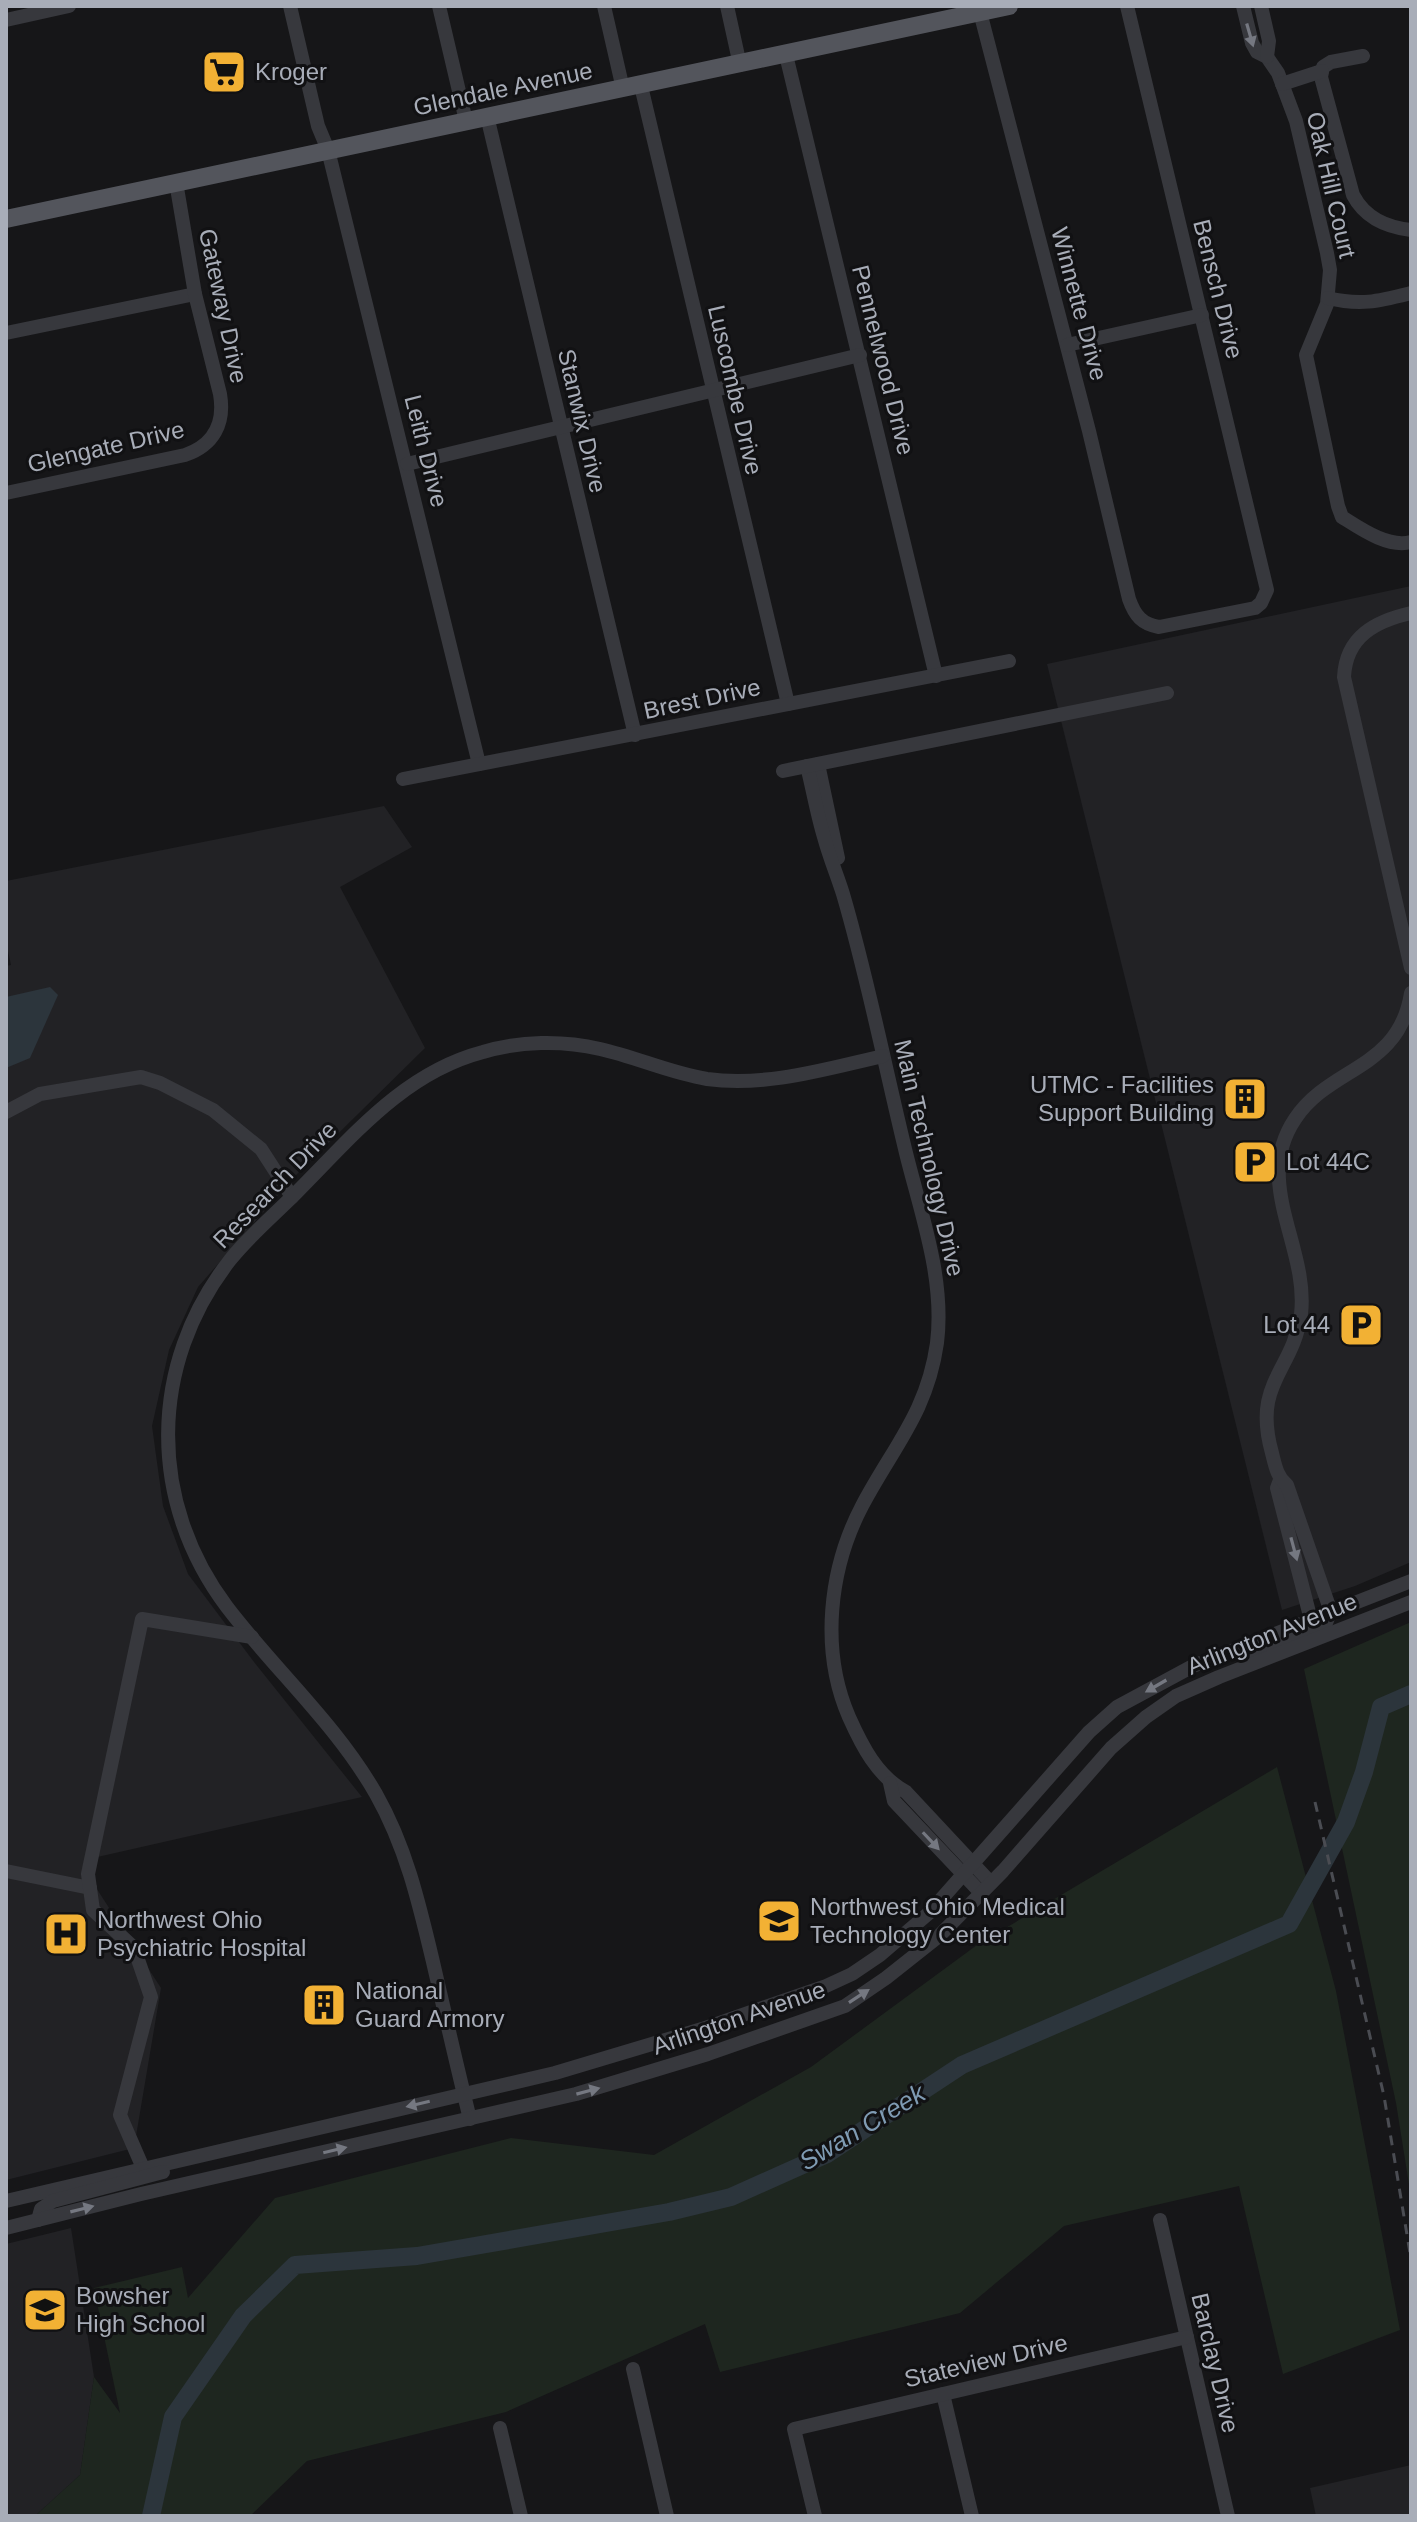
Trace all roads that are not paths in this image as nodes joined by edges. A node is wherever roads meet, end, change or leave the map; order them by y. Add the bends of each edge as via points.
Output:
1 (69, 6) edge
2 (290, 6) edge
3 (439, 6) edge
4 (604, 6) edge
5 (727, 6) edge
6 (1009, 6) edge
7 (1127, 6) edge
8 (1243, 6) edge
9 (1261, 6) edge
10 (980, 12) junction
11 (6, 20) edge
12 (786, 55) junction
13 (1363, 56) dead end
14 (1267, 57) junction
15 (740, 65) junction
16 (1322, 71) junction
17 (1282, 84) junction
18 (632, 88) junction
19 (487, 116) junction
20 (466, 121) junction
21 (328, 150) junction
22 (176, 182) junction
23 (6, 219) edge
24 (1411, 230) edge
25 (1411, 293) edge
26 (195, 294) junction
27 (1328, 298) junction
28 (1202, 315) junction
29 (6, 333) edge
30 (1067, 345) junction
31 (860, 355) junction
32 (713, 392) junction
33 (562, 427) junction
34 (213, 437) joint
35 (407, 464) junction
36 (6, 493) edge
37 (1411, 542) edge
38 (1132, 609) joint
39 (1411, 613) edge
40 (1009, 661) dead end
41 (936, 676) junction
42 (1167, 693) dead end
43 (788, 704) junction
44 (635, 735) junction
45 (479, 764) junction
46 (812, 765) junction
47 (783, 771) dead end
48 (403, 779) dead end
49 (1407, 931) edge
50 (1411, 968) edge
51 (1411, 993) edge
52 (883, 1056) junction
53 (6, 1112) edge
54 (292, 1197) junction
55 (1280, 1480) junction
56 (1411, 1581) edge
57 (1411, 1602) edge
58 (1331, 1612) junction
59 (1311, 1620) junction
60 (252, 1637) junction
61 (1176, 1696) junction
62 (968, 1870) junction
63 (6, 1871) edge
64 (90, 1888) junction
65 (986, 1888) junction
66 (464, 2094) junction
67 (470, 2119) junction
68 (321, 2127) junction
69 (143, 2168) junction
70 (6, 2201) edge
71 (38, 2220) junction
72 (1160, 2220) dead end
73 (6, 2228) edge
74 (1187, 2337) junction
75 (633, 2369) dead end
76 (943, 2394) junction
77 (500, 2428) dead end
78 (521, 2516) edge
79 (667, 2516) edge
80 (815, 2516) edge
81 (972, 2516) edge
82 (1228, 2516) edge

1 - 11 street
2 - 21 street, Leith Drive
3 - 20 street
4 - 18 street, Luscombe Drive
5 - 15 street
6 - 10 main road, Glendale Avenue
7 - 28 street, Bensch Drive
8 -> 14 street, Oak Hill Court via 1254,48
9 - 14 street, Oak Hill Court
10 - 12 main road, Glendale Avenue
10 - 30 street, Winnette Drive
12 - 15 main road, Glendale Avenue
12 - 31 street, Pennelwood Drive
13 - 16 street, Oak Hill Court via 1331,62
14 - 17 street, Oak Hill Court
15 - 18 main road, Glendale Avenue
16 - 17 street, Oak Hill Court
16 - 24 street, Oak Hill Court via 1358,204 1375,220
17 - 27 street, Oak Hill Court via 1296,121 1327,253
18 - 19 main road, Glendale Avenue
18 - 32 street, Luscombe Drive
19 - 20 main road, Glendale Avenue
19 - 33 street, Stanwix Drive
20 - 21 main road, Glendale Avenue
21 - 22 main road, Glendale Avenue
21 - 35 street, Leith Drive
22 - 23 main road, Glendale Avenue
22 - 26 street, Gateway Drive
25 - 27 street via 1370,304
26 - 29 street
26 - 34 street, Gateway Drive via 222,406
27 - 37 street, Oak Hill Court via 1306,355 1342,517 1389,542
28 - 30 street
28 - 38 street, Bensch Drive via 1266,595 1255,608 1169,626 1149,625
30 - 38 street, Winnette Drive
31 - 32 street
31 - 41 street, Pennelwood Drive
32 - 33 street
32 - 43 street, Luscombe Drive
33 - 35 street
33 - 44 street, Stanwix Drive
34 - 36 street, Glengate Drive via 185,455
35 - 45 street, Leith Drive
39 - 49 street via 1380,621 1364,632 1351,649 1344,677
40 - 41 street, Brest Drive
41 - 43 street, Brest Drive
42 - 46 street
43 - 44 street, Brest Drive
44 - 45 street, Brest Drive
45 - 48 street, Brest Drive
46 - 47 street
46 - 52 street, Main Technology Drive via 834,835
49 - 50 street
51 - 55 street via 1404,1019 1388,1044 1304,1107 1281,1147 1279,1192 1302,1306 1266,1409
52 - 54 street, Research Drive via 799,1076 744,1081 684,1074 578,1045 499,1048 446,1064 395,1095
52 - 62 street, Main Technology Drive via 934,1269 937,1340 916,1417 848,1538 835,1585 836,1673 864,1748
53 - 54 street via 40,1094 141,1077 213,1110 261,1149
54 - 60 street, Research Drive via 230,1260 199,1310 180,1357 169,1406 169,1459 179,1515 206,1577
55 - 58 street via 1287,1485
55 -> 59 street via 1277,1488
56 - 58 street, Arlington Avenue
57 - 61 street, Arlington Avenue
58 - 59 street, Arlington Avenue
58 - 61 street via 1317,1629 1206,1670
59 -> 62 street, Arlington Avenue via 1193,1666 1117,1707
60 - 64 street via 142,1619 88,1874
60 - 66 street, Research Drive via 353,1759 390,1822 413,1880
61 - 65 street, Arlington Avenue via 1111,1748
62 - 65 street, Main Technology Drive
62 - 66 street, Arlington Avenue via 905,1936 826,1986 623,2054
63 - 64 street
64 - 69 street via 93,1910 134,1948 151,1997 120,2115
67 -> 65 street, Arlington Avenue via 614,2084 845,2006 928,1945
66 - 67 street, Research Drive
66 -> 68 street, Arlington Avenue
71 -> 67 street, Arlington Avenue
68 - 69 street, Arlington Avenue
68 - 71 street via 248,2153 53,2201 41,2209
69 - 70 street, Arlington Avenue
71 - 73 street, Arlington Avenue
72 - 74 street, Barclay Drive
74 - 76 street, Stateview Drive
74 - 82 street, Barclay Drive
75 - 79 street
76 - 80 street, Stateview Drive via 794,2429
76 - 81 street
77 - 78 street

